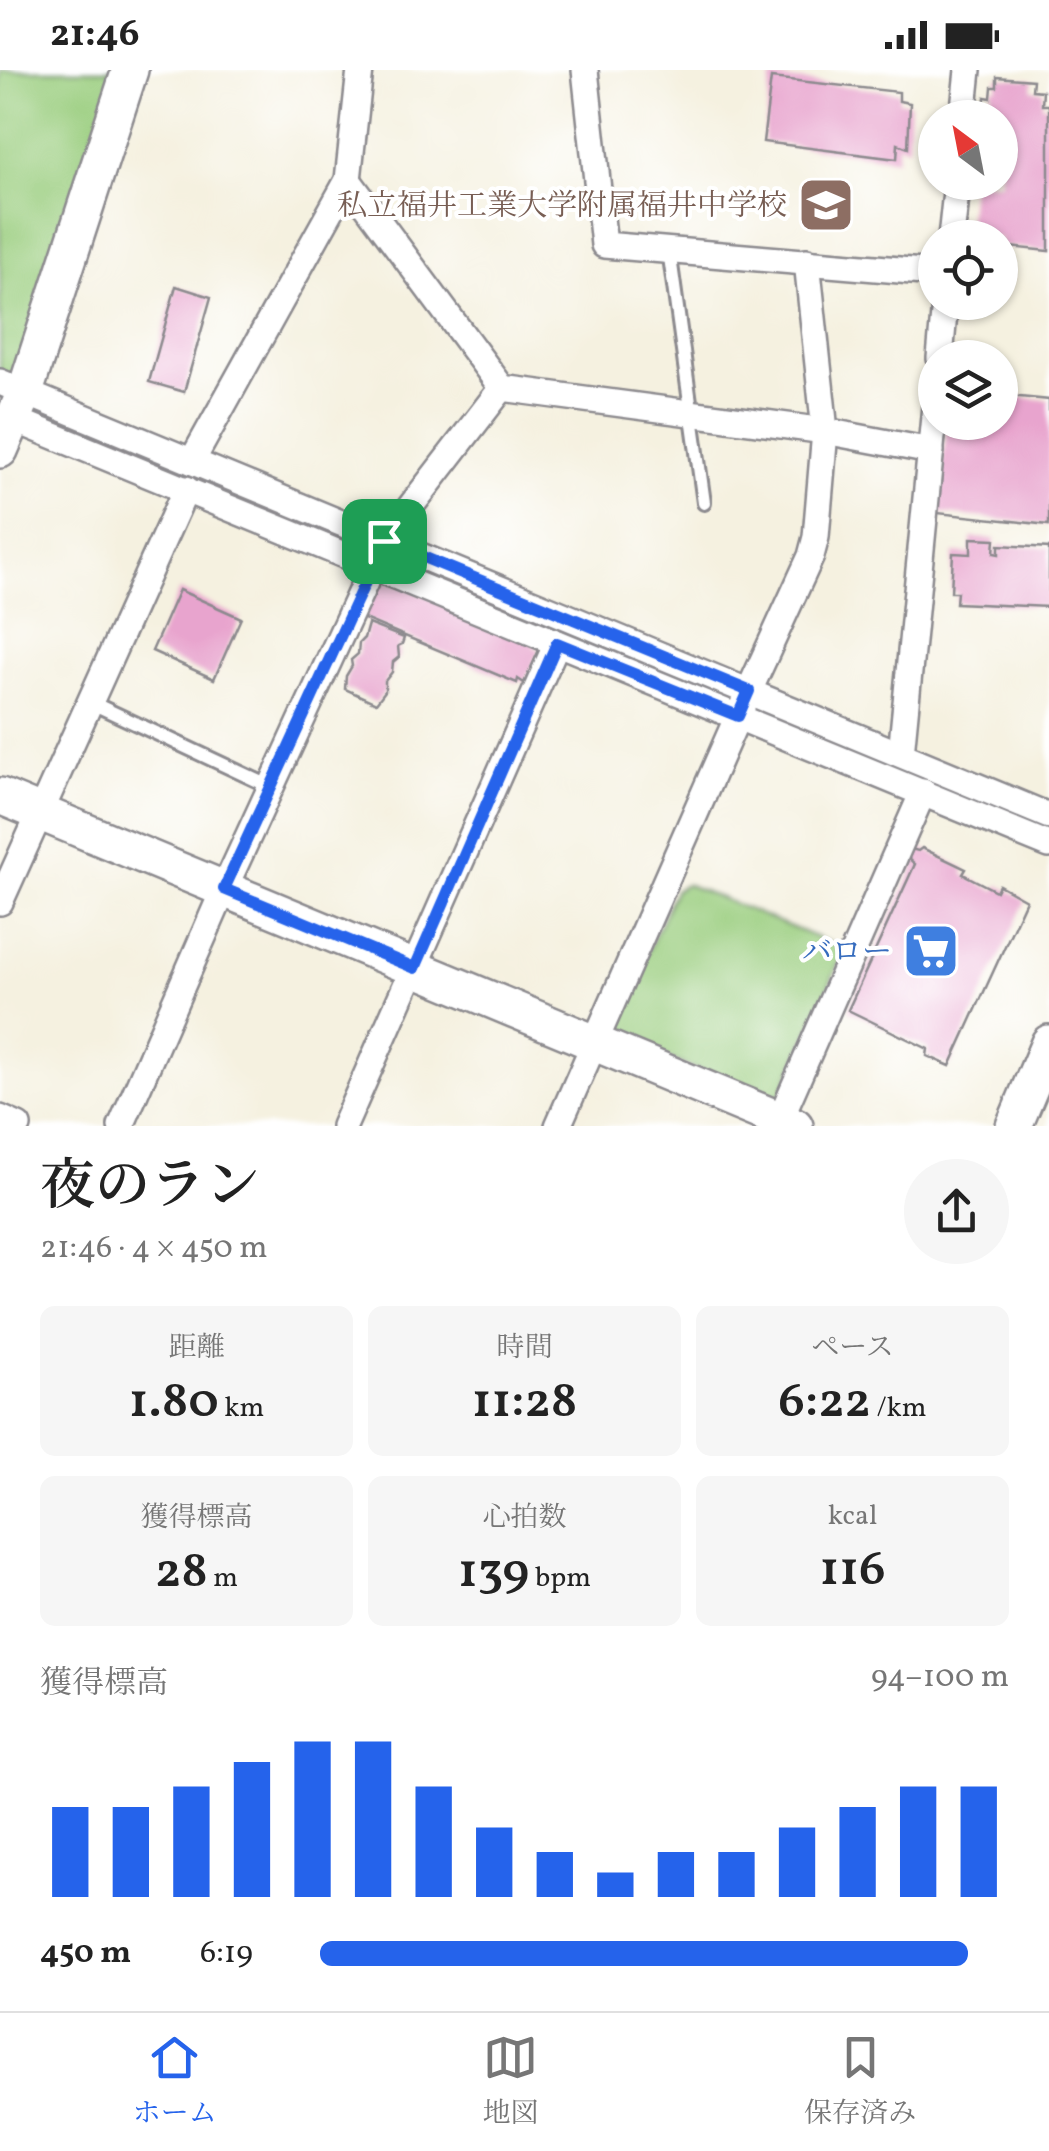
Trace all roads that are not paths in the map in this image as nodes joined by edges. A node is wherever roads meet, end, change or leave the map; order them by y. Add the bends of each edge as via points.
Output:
1 (130, 70) edge
2 (360, 70) edge
3 (585, 70) edge
4 (968, 70) edge
5 (965, 100) edge
6 (348, 180) junction
7 (669, 250) junction
8 (807, 261) junction
9 (918, 271) edge
10 (502, 388) junction
11 (10, 411) edge
12 (692, 414) junction
13 (825, 431) junction
14 (932, 440) edge
15 (931, 451) junction
16 (192, 462) junction
17 (186, 489) junction
18 (704, 503) dead end
19 (384, 541) junction
20 (373, 565) junction
21 (557, 643) junction
22 (749, 691) junction
23 (90, 702) junction
24 (738, 716) junction
25 (901, 754) junction
26 (271, 787) junction
27 (923, 792) junction
28 (0, 796) edge
29 (40, 812) junction
30 (1049, 816) edge
31 (1049, 844) edge
32 (224, 889) junction
33 (0, 902) edge
34 (415, 968) junction
35 (595, 1043) junction
36 (1049, 1043) edge
37 (0, 1118) edge
38 (784, 1124) edge
39 (18, 1126) edge
40 (121, 1126) edge
41 (344, 1126) edge
42 (558, 1126) edge
43 (1014, 1126) edge

1 - 11 street
2 - 6 street
3 - 7 street via 604,245
4 - 5 street
6 - 10 street
6 - 16 street
7 - 8 street
7 - 12 lane
8 - 9 street
8 - 13 street
10 - 12 street
10 - 19 street
11 - 16 street
11 - 17 street
12 - 13 street
12 - 18 lane
13 - 15 street
13 - 22 street via 811,556
14 - 15 street
15 - 25 street
16 - 19 street
17 - 20 street
17 - 23 street
19 - 20 street
19 - 22 street
20 - 21 street
20 - 26 street
21 - 24 street
21 - 34 street
22 - 24 street
22 - 25 street
23 - 26 lane
23 - 29 street
24 - 27 street
24 - 35 street
25 - 30 street
26 - 32 street
27 - 31 street
27 - 38 street
28 - 29 street
29 - 32 street
29 - 33 street
32 - 34 street
32 - 40 street
34 - 35 street
34 - 41 street
35 - 38 street
35 - 42 street
36 - 43 street
37 - 39 street

